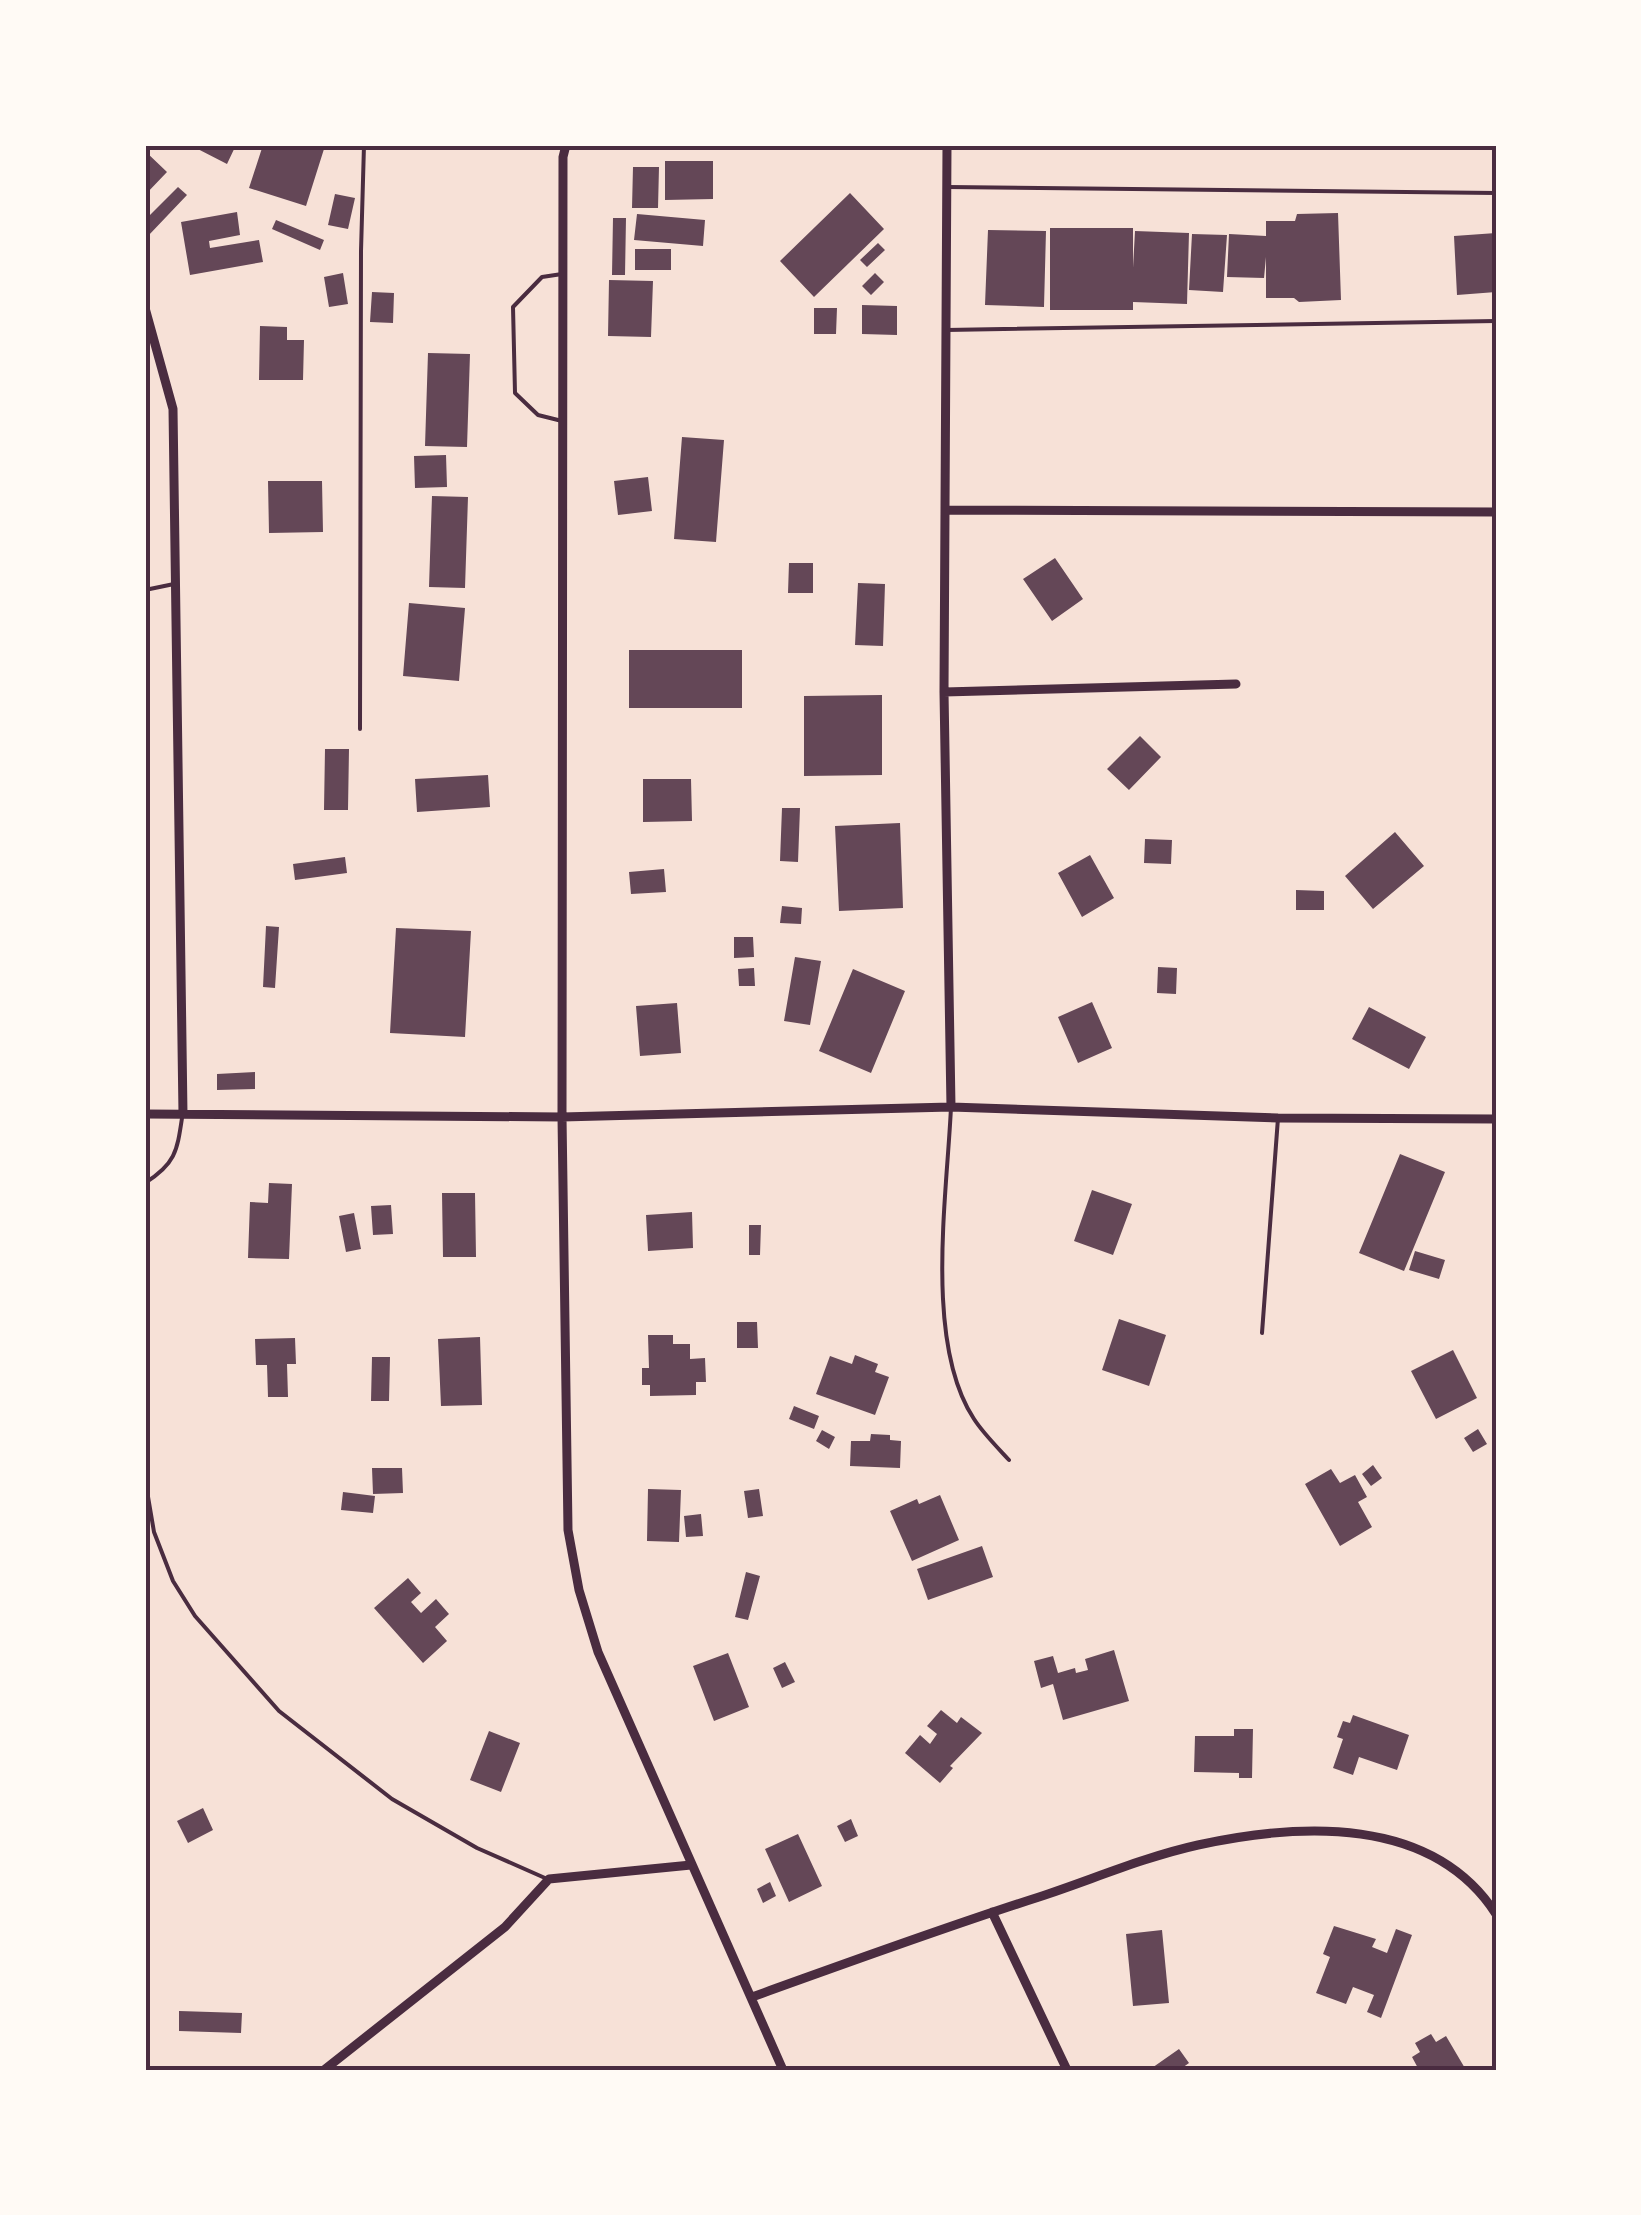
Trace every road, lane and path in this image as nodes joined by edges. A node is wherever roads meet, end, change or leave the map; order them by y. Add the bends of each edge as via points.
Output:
1 (364, 145) edge
2 (566, 145) edge
3 (947, 145) edge
4 (948, 187) junction
5 (1496, 193) edge
6 (562, 274) junction
7 (145, 308) edge
8 (1496, 320) edge
9 (946, 330) junction
10 (562, 421) junction
11 (946, 510) junction
12 (1496, 512) edge
13 (174, 584) junction
14 (145, 590) edge
15 (1236, 684) dead end
16 (944, 692) junction
17 (360, 729) dead end
18 (951, 1107) junction
19 (145, 1114) edge
20 (183, 1114) junction
21 (562, 1117) junction
22 (1278, 1118) junction
23 (1496, 1120) edge
24 (145, 1183) edge
25 (1262, 1333) dead end
26 (1008, 1460) dead end
27 (145, 1479) edge
28 (691, 1864) junction
29 (549, 1879) junction
30 (1494, 1908) edge
31 (992, 1912) junction
32 (752, 1997) junction
33 (324, 2070) edge
34 (783, 2070) edge
35 (1067, 2070) edge

1 - 17 lane
2 - 6 street
3 - 4 street
4 - 5 lane
4 - 9 street
6 - 10 street
6 - 10 lane via 542,276 514,307 516,393 538,415
7 - 13 street via 174,409
8 - 9 lane
9 - 11 street
10 - 21 street
11 - 12 street
11 - 16 street
13 - 14 lane
13 - 20 street
15 - 16 street
16 - 18 street
18 - 21 street
18 - 22 street
18 - 26 lane via 942,1319 954,1375 973,1418
19 - 20 street
20 - 21 street
20 - 24 lane via 166,1170
21 - 28 street via 568,1530 598,1652
22 - 23 street
22 - 25 lane
27 - 29 lane via 154,1532 173,1581 195,1616 279,1710 392,1799 477,1848
28 - 29 street
28 - 32 street
29 - 33 street via 505,1927
30 - 31 street via 1440,1858 1414,1847 1371,1835 1299,1831 1196,1845
31 - 32 street
31 - 35 street
32 - 34 street

